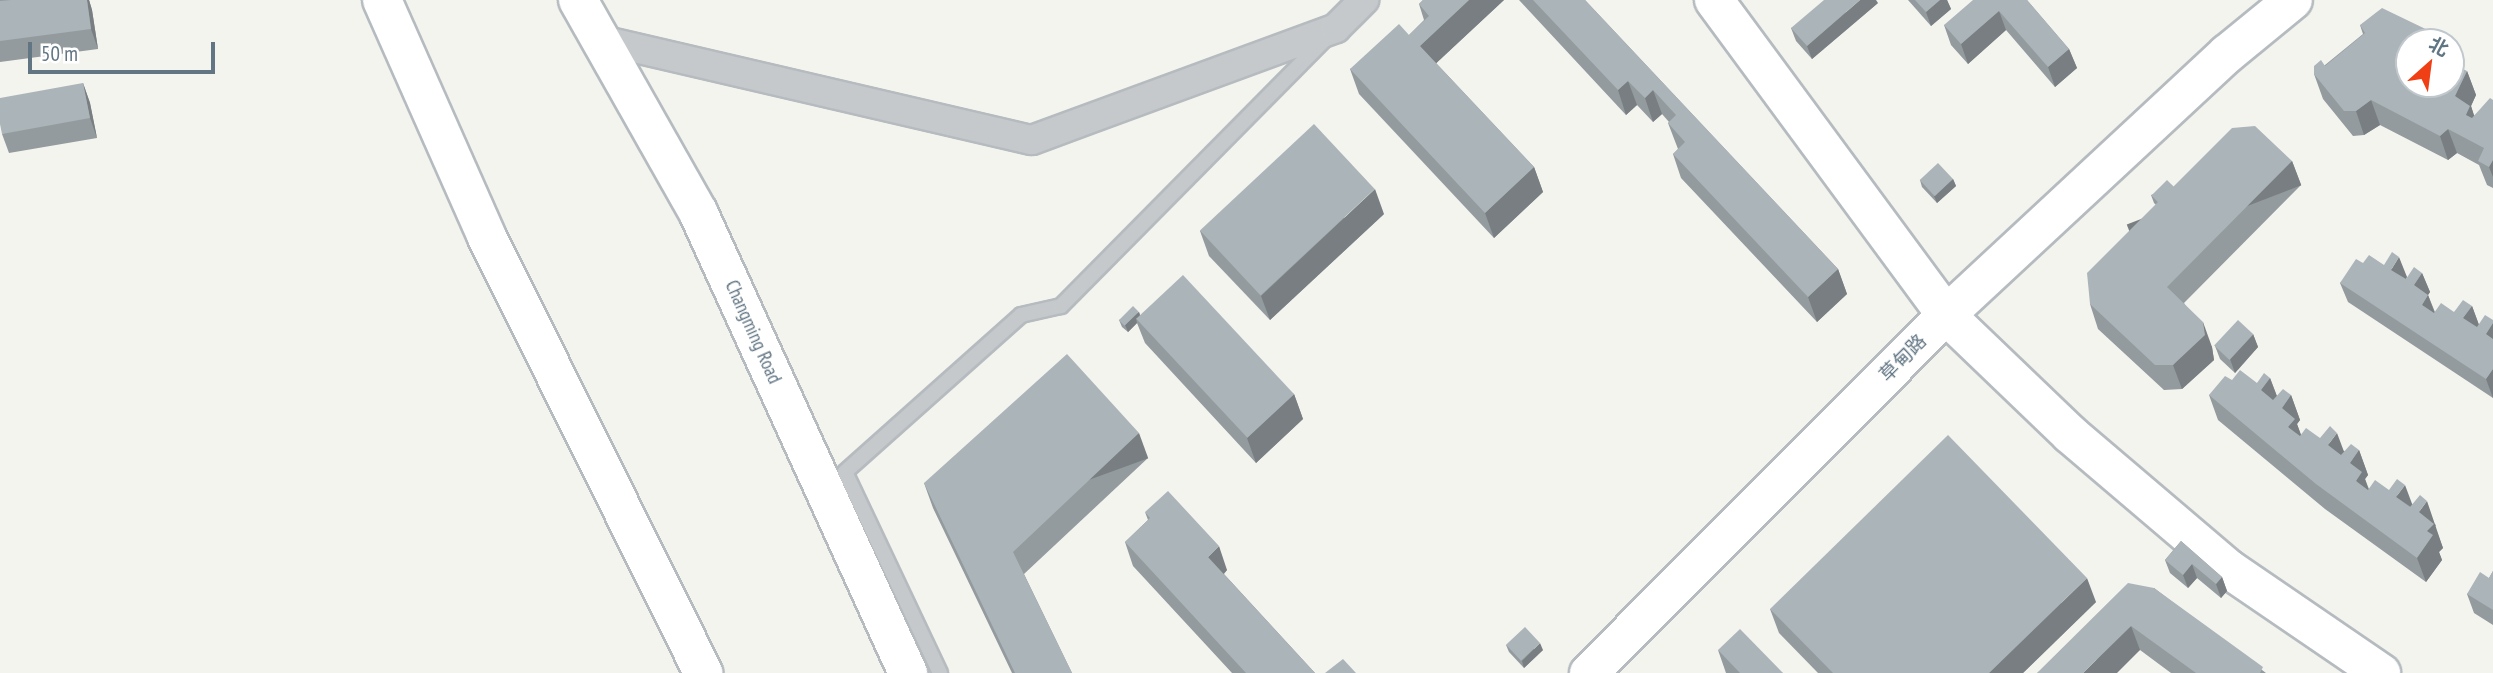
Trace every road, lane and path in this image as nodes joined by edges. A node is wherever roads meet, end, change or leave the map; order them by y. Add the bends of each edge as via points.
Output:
1 (382, 0) edge
2 (578, 0) edge
3 (1364, 0) edge
4 (1714, 0) edge
5 (2276, 0) edge
6 (2293, 0) edge
7 (1336, 28) junction
8 (601, 40) junction
9 (2227, 54) junction
10 (1946, 315) junction
11 (704, 673) edge
12 (908, 673) edge
13 (940, 673) edge
14 (1589, 673) edge
15 (2381, 673) edge

1 - 11 street via 486,235
2 - 8 street, Changming Road
3 - 7 street
4 - 10 street
5 - 9 street
6 - 9 street
7 - 8 street via 1032,140
7 - 13 lane via 1060,306 1021,315 845,472
8 - 12 street, Changming Road via 698,212
9 - 10 street, 草甸路
10 - 14 street, 草甸路
10 - 15 street via 2070,434 2230,570

